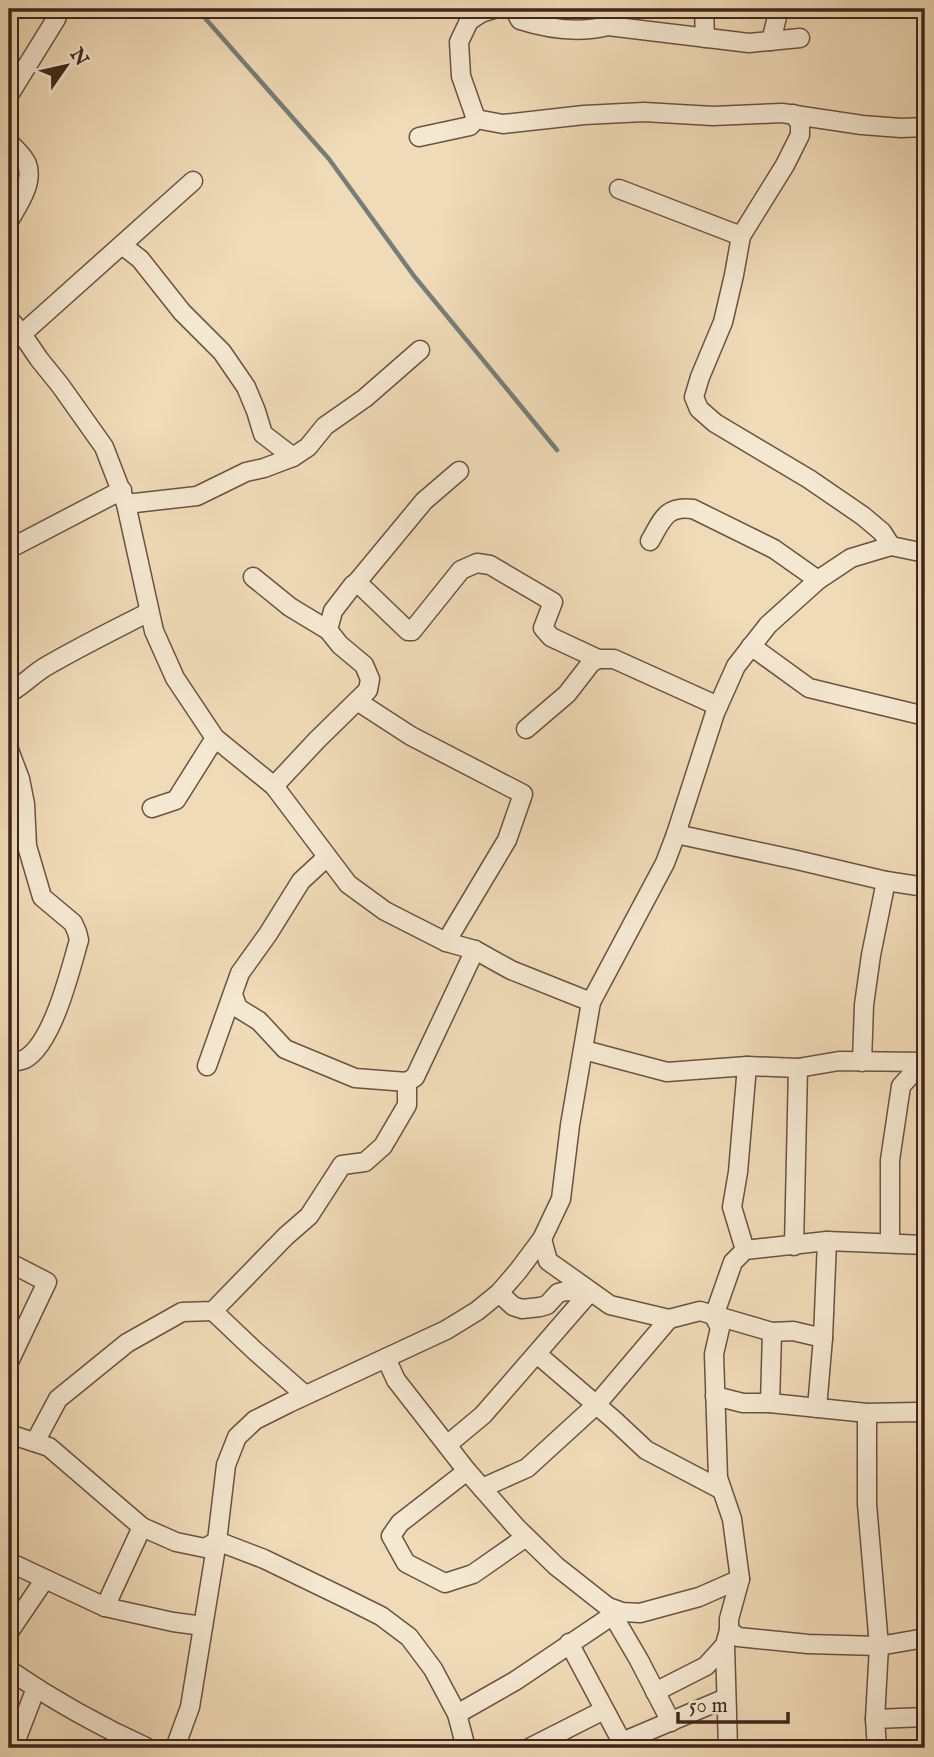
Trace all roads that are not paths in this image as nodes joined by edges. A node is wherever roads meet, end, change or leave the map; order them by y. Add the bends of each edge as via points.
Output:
1 (60, 9) edge
2 (494, 9) edge
3 (514, 9) edge
4 (704, 9) edge
5 (779, 9) edge
6 (610, 18) edge
7 (705, 38) junction
8 (800, 38) dead end
9 (771, 41) junction
10 (9, 95) edge
11 (793, 114) junction
12 (476, 118) junction
13 (925, 127) edge
14 (419, 137) dead end
15 (9, 142) edge
16 (193, 181) dead end
17 (619, 189) dead end
18 (9, 221) edge
19 (741, 236) junction
20 (122, 244) junction
21 (9, 319) edge
22 (22, 334) junction
23 (420, 351) dead end
24 (293, 457) junction
25 (459, 471) dead end
26 (124, 497) junction
27 (650, 541) dead end
28 (891, 546) junction
29 (9, 549) edge
30 (925, 553) edge
31 (253, 577) dead end
32 (818, 580) junction
33 (357, 582) junction
34 (149, 612) junction
35 (328, 630) junction
36 (751, 646) junction
37 (598, 659) junction
38 (9, 693) edge
39 (357, 701) junction
40 (718, 706) junction
41 (925, 716) edge
42 (526, 729) dead end
43 (215, 738) junction
44 (9, 750) edge
45 (274, 786) junction
46 (152, 808) dead end
47 (676, 834) junction
48 (327, 857) junction
49 (886, 881) junction
50 (925, 887) edge
51 (446, 942) junction
52 (475, 950) junction
53 (233, 995) junction
54 (591, 1002) junction
55 (584, 1051) junction
56 (862, 1062) junction
57 (924, 1062) edge
58 (9, 1063) edge
59 (207, 1066) dead end
60 (747, 1066) junction
61 (798, 1068) junction
62 (407, 1082) junction
63 (542, 1239) junction
64 (827, 1241) junction
65 (890, 1243) junction
66 (925, 1245) edge
67 (794, 1246) junction
68 (745, 1250) junction
69 (16, 1266) dead end
70 (499, 1293) junction
71 (592, 1293) junction
72 (213, 1311) junction
73 (714, 1316) junction
74 (669, 1319) junction
75 (772, 1332) junction
76 (823, 1338) junction
77 (537, 1354) junction
78 (386, 1357) junction
79 (9, 1362) edge
80 (305, 1395) junction
81 (715, 1396) junction
82 (770, 1403) junction
83 (596, 1405) junction
84 (817, 1408) junction
85 (867, 1413) junction
86 (925, 1415) edge
87 (9, 1434) edge
88 (35, 1442) junction
89 (447, 1445) junction
90 (467, 1471) junction
91 (482, 1488) junction
92 (722, 1490) junction
93 (142, 1527) junction
94 (526, 1536) junction
95 (217, 1541) junction
96 (9, 1562) edge
97 (45, 1578) junction
98 (740, 1579) junction
99 (105, 1607) junction
100 (610, 1611) junction
101 (203, 1626) junction
102 (9, 1632) edge
103 (727, 1637) junction
104 (925, 1638) edge
105 (569, 1643) junction
106 (880, 1646) junction
107 (9, 1670) edge
108 (36, 1688) junction
109 (655, 1692) junction
110 (726, 1698) junction
111 (604, 1710) junction
112 (457, 1714) junction
113 (925, 1717) edge
114 (875, 1719) junction
115 (671, 1721) junction
116 (624, 1745) edge
117 (13, 1748) edge
118 (148, 1748) edge
119 (175, 1748) edge
120 (466, 1748) edge
121 (529, 1748) edge
122 (727, 1748) edge
123 (877, 1748) edge

1 - 10 street
2 - 12 street via 470,21 459,42 461,76
3 - 6 street via 520,20 536,25 589,30
4 - 7 street
5 - 9 street
6 - 7 street
7 - 9 street
8 - 9 street
11 - 12 street via 643,112 503,124
11 - 13 street via 862,125
11 - 19 street via 800,123 800,135
12 - 14 street via 470,126
15 - 18 street via 28,167 26,192
16 - 20 street
17 - 19 street
19 - 28 street via 723,322 694,397 699,409 863,516
20 - 22 street
20 - 24 street via 222,352 246,387 263,433
21 - 22 street
22 - 26 street via 104,447
23 - 24 street
24 - 26 street via 246,472 197,496
25 - 33 street via 424,501
26 - 29 street
26 - 34 street
27 - 32 street via 665,514 683,507 693,509 774,549
28 - 30 street
28 - 32 street via 851,558
31 - 35 street
32 - 36 street
33 - 35 street via 333,611
33 - 37 street via 412,631 461,569 477,563 490,565 553,602 543,628 551,637
34 - 38 street via 41,669
34 - 43 street via 175,678
35 - 39 street via 368,673 368,691
36 - 40 street via 736,666
36 - 41 street via 809,688
37 - 40 street via 614,659
37 - 42 street
39 - 45 street
39 - 51 street via 411,736 523,794 506,840
40 - 47 street
43 - 45 street
43 - 46 street via 176,800
44 - 58 street via 20,779 27,846 42,897 73,923 79,940 56,1016 26,1058
45 - 48 street
47 - 49 street
47 - 54 street
48 - 51 street via 348,884 385,911
48 - 53 street via 301,881 240,973
49 - 50 street
49 - 56 street via 866,992
51 - 52 street
52 - 54 street via 511,970
52 - 62 street via 415,1077
53 - 59 street
53 - 62 street via 238,1008 259,1021 285,1049 355,1079
54 - 55 street
55 - 60 street via 667,1072
55 - 63 street via 561,1199
56 - 57 street
56 - 61 street
57 - 65 street via 901,1086 890,1160
60 - 61 street
60 - 68 street via 732,1207
61 - 67 street
62 - 72 street via 407,1105 383,1146 365,1162 342,1165 309,1216
63 - 70 street
63 - 71 street via 548,1261
64 - 65 street
64 - 67 street
64 - 76 street
65 - 66 street
67 - 68 street
68 - 73 street via 733,1262
69 - 79 street via 47,1282
70 - 71 street via 522,1308 547,1305 566,1290
70 - 78 street via 446,1330
71 - 74 street via 610,1305
71 - 77 street
72 - 80 street
72 - 88 street via 183,1312 127,1343 58,1399
73 - 74 street via 700,1311
73 - 75 street
73 - 81 street via 720,1328 714,1354
74 - 83 street
75 - 76 street
75 - 82 street
76 - 84 street
77 - 83 street
77 - 89 street via 483,1415
78 - 80 street
78 - 89 street via 396,1380
80 - 95 street via 255,1420 237,1437 226,1465
81 - 82 street
81 - 92 street
82 - 84 street
83 - 91 street via 527,1468
83 - 92 street via 646,1450
84 - 85 street
85 - 86 street
85 - 106 street via 867,1504
87 - 88 street
88 - 93 street via 49,1447
89 - 90 street
90 - 91 street
90 - 94 street via 400,1523 391,1536 406,1563 445,1583 473,1574
91 - 94 street
92 - 98 street via 732,1519
93 - 95 street via 205,1548
93 - 99 street
94 - 100 street
95 - 101 street
95 - 112 street via 381,1616 409,1637
96 - 97 street
97 - 99 street
97 - 102 street
98 - 100 street via 699,1597 640,1613
98 - 103 street
99 - 101 street
100 - 105 street
100 - 109 street
101 - 119 street via 190,1707
103 - 106 street
103 - 109 street via 706,1666
103 - 110 street
104 - 106 street
105 - 111 street
105 - 112 street
106 - 114 street
107 - 108 street
108 - 117 street
108 - 118 street
109 - 115 street
110 - 115 street
110 - 122 street
111 - 116 street
111 - 121 street
112 - 120 street
113 - 114 street
114 - 123 street
115 - 116 street

